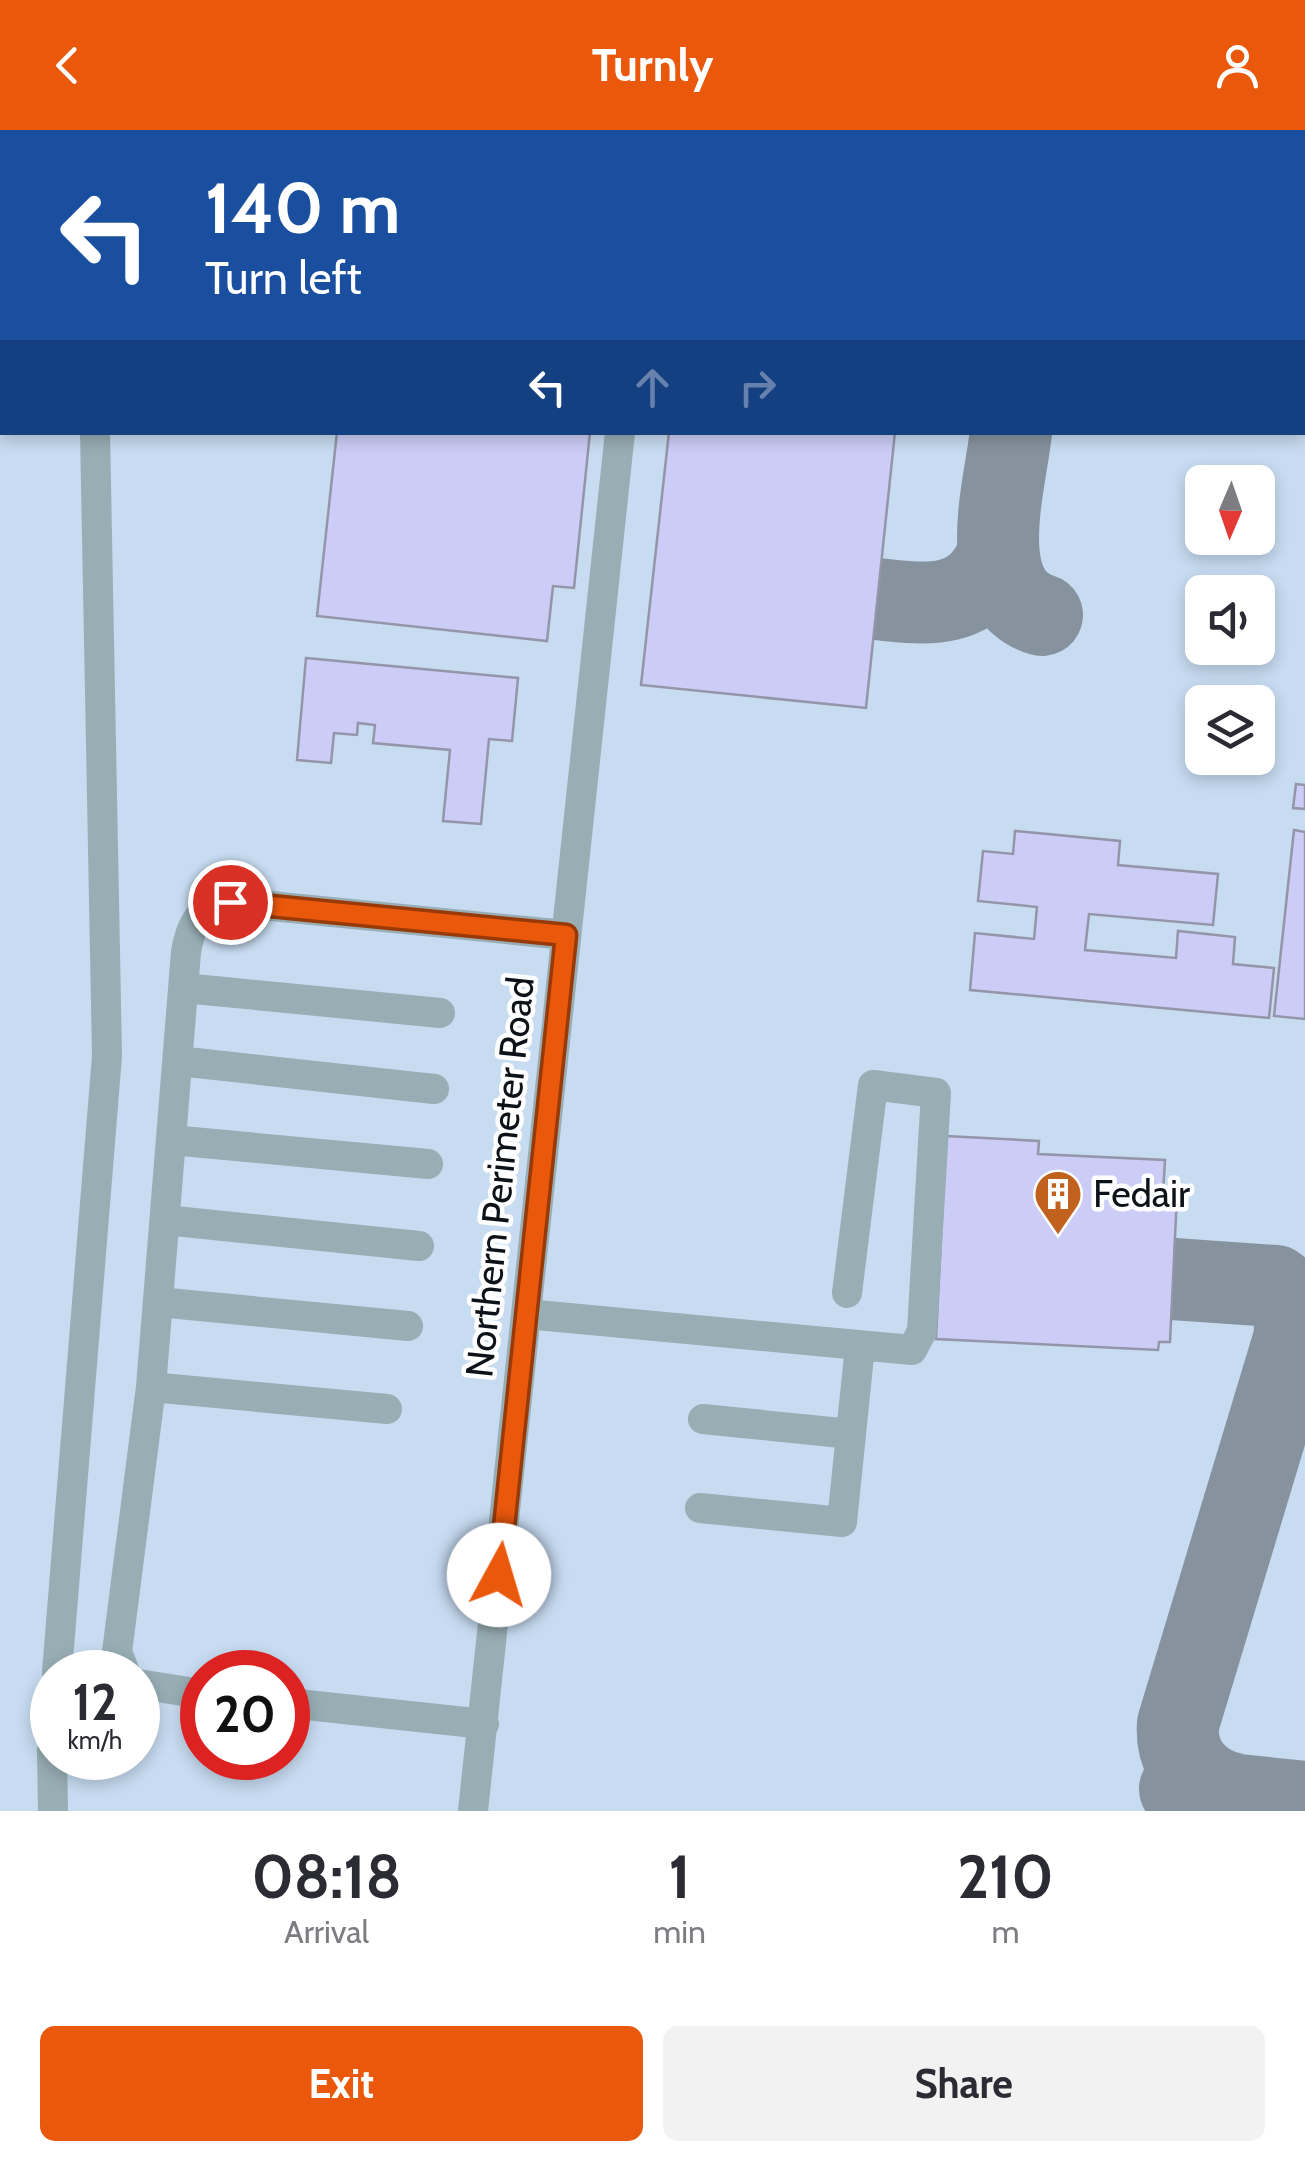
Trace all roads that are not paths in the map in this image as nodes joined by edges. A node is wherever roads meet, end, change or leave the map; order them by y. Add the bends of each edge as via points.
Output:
1 (95, 435) edge
2 (620, 435) edge
3 (566, 935) junction
4 (184, 988) junction
5 (440, 1013) dead end
6 (178, 1061) junction
7 (434, 1089) dead end
8 (171, 1140) junction
9 (428, 1164) dead end
10 (165, 1220) junction
11 (419, 1246) dead end
12 (848, 1292) dead end
13 (158, 1302) junction
14 (526, 1314) junction
15 (408, 1326) dead end
16 (860, 1346) junction
17 (151, 1387) junction
18 (387, 1409) dead end
19 (703, 1419) dead end
20 (850, 1434) junction
21 (700, 1508) dead end
22 (58, 1650) edge
23 (116, 1650) edge
24 (310, 1705) edge
25 (484, 1724) junction
26 (52, 1780) edge
27 (53, 1811) edge
28 (473, 1811) edge

1 - 22 lane via 107,1056
2 - 3 lane, Northern Perimeter Road
3 - 4 lane via 230,902 206,908 193,924
3 - 14 lane, Northern Perimeter Road
4 - 5 lane
4 - 6 lane
6 - 7 lane
6 - 8 lane
8 - 9 lane
8 - 10 lane
10 - 11 lane
10 - 13 lane
12 - 16 lane via 873,1084 936,1093 922,1332 912,1350
13 - 15 lane
13 - 17 lane
14 - 16 lane
14 - 25 lane, Northern Perimeter Road
16 - 20 lane
17 - 18 lane
17 - 23 lane
19 - 20 lane
20 - 21 lane via 842,1522
24 - 25 lane
25 - 28 lane, Northern Perimeter Road
26 - 27 lane

